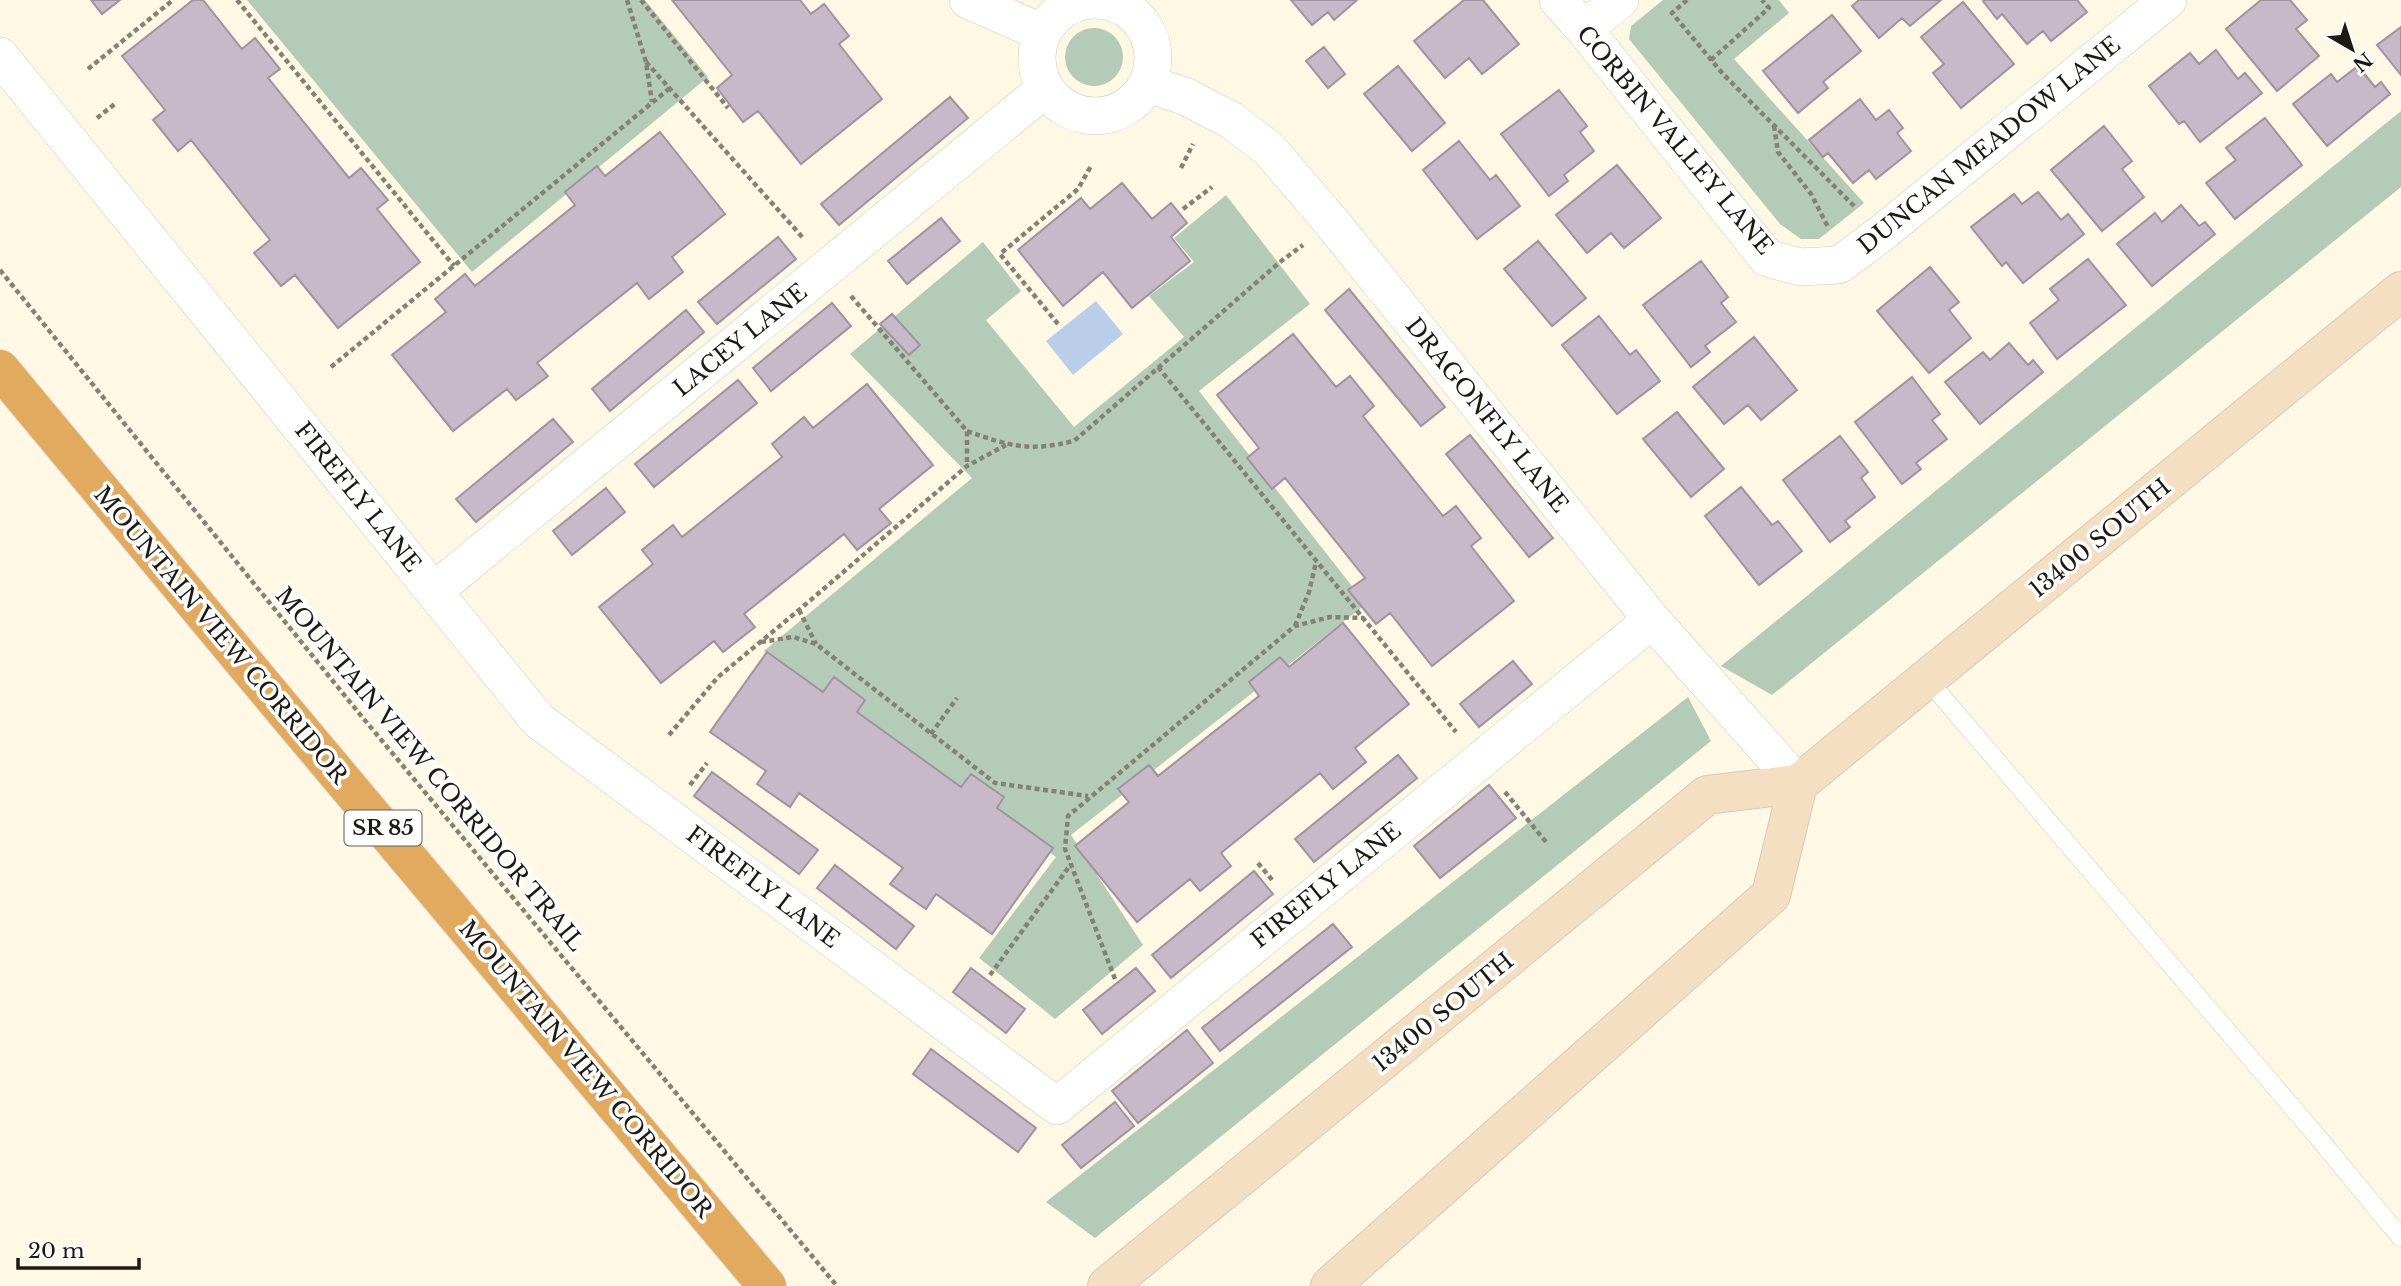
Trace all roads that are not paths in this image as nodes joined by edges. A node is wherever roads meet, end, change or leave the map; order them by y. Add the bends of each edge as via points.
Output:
1 (968, 0) edge
2 (1558, 0) edge
3 (1620, 0) edge
4 (2168, 0) edge
5 (1151, 10) edge
6 (1584, 29) junction
7 (1043, 33) junction
8 (0, 57) edge
9 (1148, 84) junction
10 (1045, 89) junction
11 (1800, 267) joint
12 (2401, 291) edge
13 (0, 369) edge
14 (434, 591) junction
15 (1652, 620) junction
16 (1927, 680) junction
17 (1798, 784) junction
18 (2401, 1238) edge
19 (767, 1286) edge
20 (1107, 1286) edge
21 (1330, 1286) edge

1 - 7 street
2 - 6 street, CORBIN VALLEY LANE
3 - 6 street
4 - 11 street, DUNCAN MEADOW LANE via 1839,265
5 - 7 street via 1088,0 1054,17
5 - 9 street via 1149,35 1154,52
6 - 11 street, CORBIN VALLEY LANE via 1767,258
7 - 10 street via 1037,52
8 - 14 street, FIREFLY LANE
9 - 10 street via 1134,102 1097,117 1077,114
9 - 15 street, DRAGONFLY LANE via 1231,120 1269,149
10 - 14 street, LACEY LANE
12 - 16 main road, 13400 SOUTH
13 - 19 highway, MOUNTAIN VIEW CORRIDOR / SR 85
14 - 15 street, FIREFLY LANE via 538,720 1057,1106
15 - 17 street, DRAGONFLY LANE
16 - 17 main road, 13400 SOUTH
16 - 18 lane
17 - 20 main road, 13400 SOUTH via 1707,795
17 - 21 main road via 1771,895

